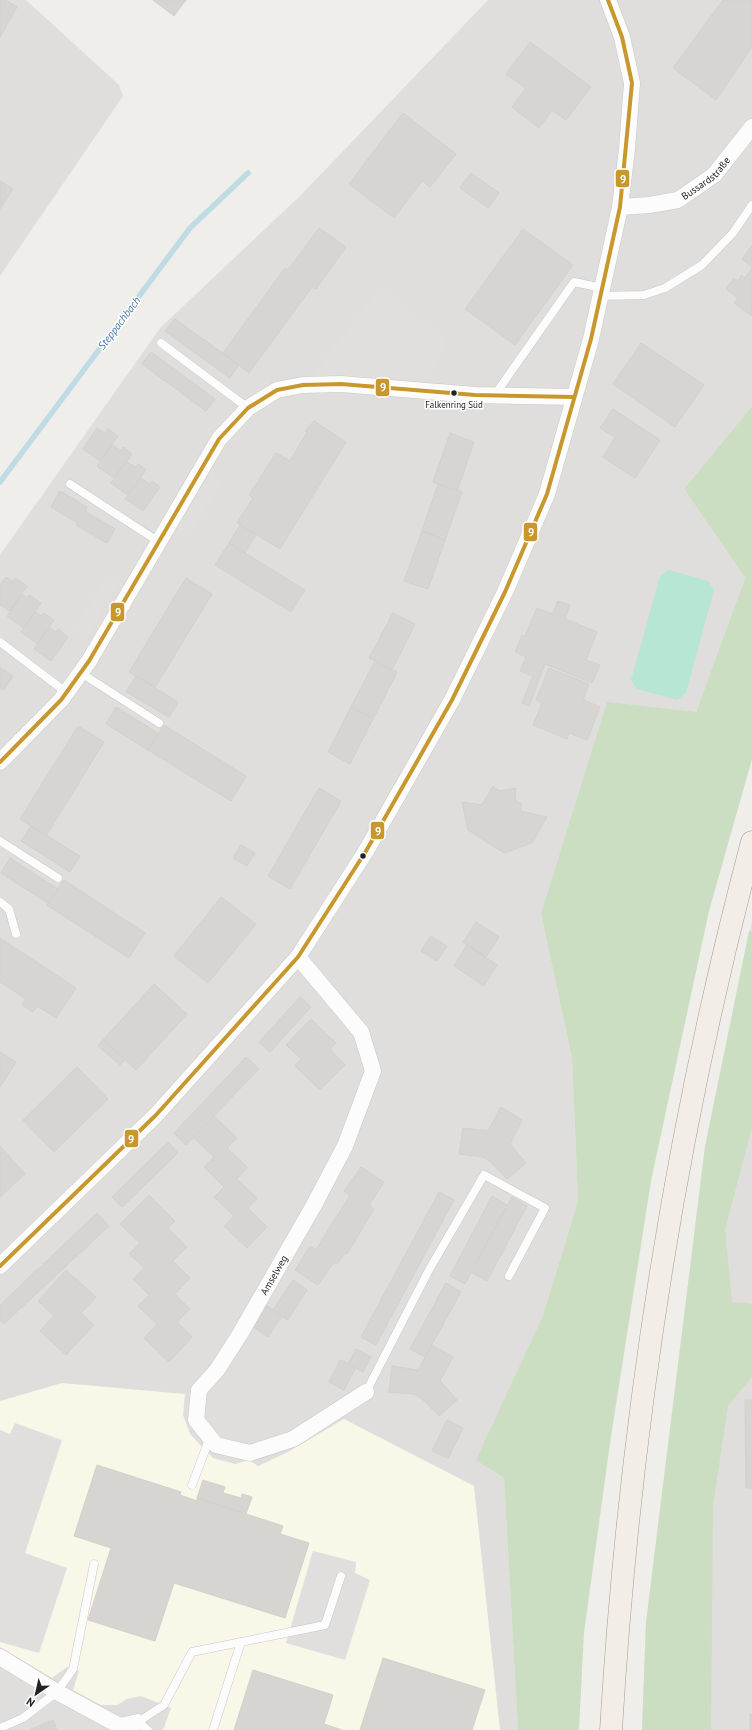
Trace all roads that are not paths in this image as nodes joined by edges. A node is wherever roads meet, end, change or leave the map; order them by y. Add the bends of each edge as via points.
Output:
1 (608, 0) edge
2 (752, 127) edge
3 (752, 205) edge
4 (620, 207) junction
5 (601, 292) junction
6 (161, 343) dead end
7 (494, 396) junction
8 (574, 397) junction
9 (248, 408) junction
10 (70, 484) dead end
11 (159, 542) junction
12 (0, 642) edge
13 (80, 674) junction
14 (67, 693) junction
15 (159, 723) dead end
16 (0, 762) edge
17 (0, 841) edge
18 (752, 842) edge
19 (58, 878) dead end
20 (0, 902) edge
21 (16, 934) dead end
22 (298, 957) junction
23 (0, 1266) edge
24 (509, 1276) dead end
25 (366, 1392) joint
26 (210, 1437) junction
27 (192, 1485) dead end
28 (94, 1564) dead end
29 (341, 1576) dead end
30 (242, 1642) junction
31 (0, 1657) edge
32 (57, 1692) junction
33 (143, 1726) edge
34 (0, 1728) edge
35 (213, 1730) edge
36 (611, 1730) edge

1 - 4 street via 622,37 632,83
2 - 4 street, Bussardstraße via 714,175 678,200 649,206
3 - 5 lane via 733,233 702,266 665,288 644,295
4 - 5 street
5 - 7 lane via 574,282
5 - 8 street
6 - 9 lane
7 - 8 street
7 - 9 street via 341,384 303,385 277,390
8 - 22 street via 546,494 502,599 452,700 366,851
9 - 11 street via 219,439
10 - 11 lane
11 - 13 street
12 - 14 lane
13 - 14 street
13 - 15 lane
14 - 16 street
17 - 19 lane
18 - 36 main road via 698,1073 661,1274 633,1476 622,1578
20 - 21 lane via 9,908
22 - 23 street via 156,1115
22 - 26 street, Amselweg via 361,1032 373,1071 345,1146 314,1204 240,1334 217,1370 199,1390 196,1420
24 - 25 lane via 545,1208 484,1175 429,1270
25 - 26 street, Amselweg via 293,1439 250,1453 216,1445
26 - 27 lane
28 - 32 lane via 73,1669
29 - 30 lane via 325,1625
30 - 33 lane via 192,1652 164,1705
30 - 35 lane
31 - 32 street
32 - 33 street via 120,1726
32 - 34 lane via 23,1718

